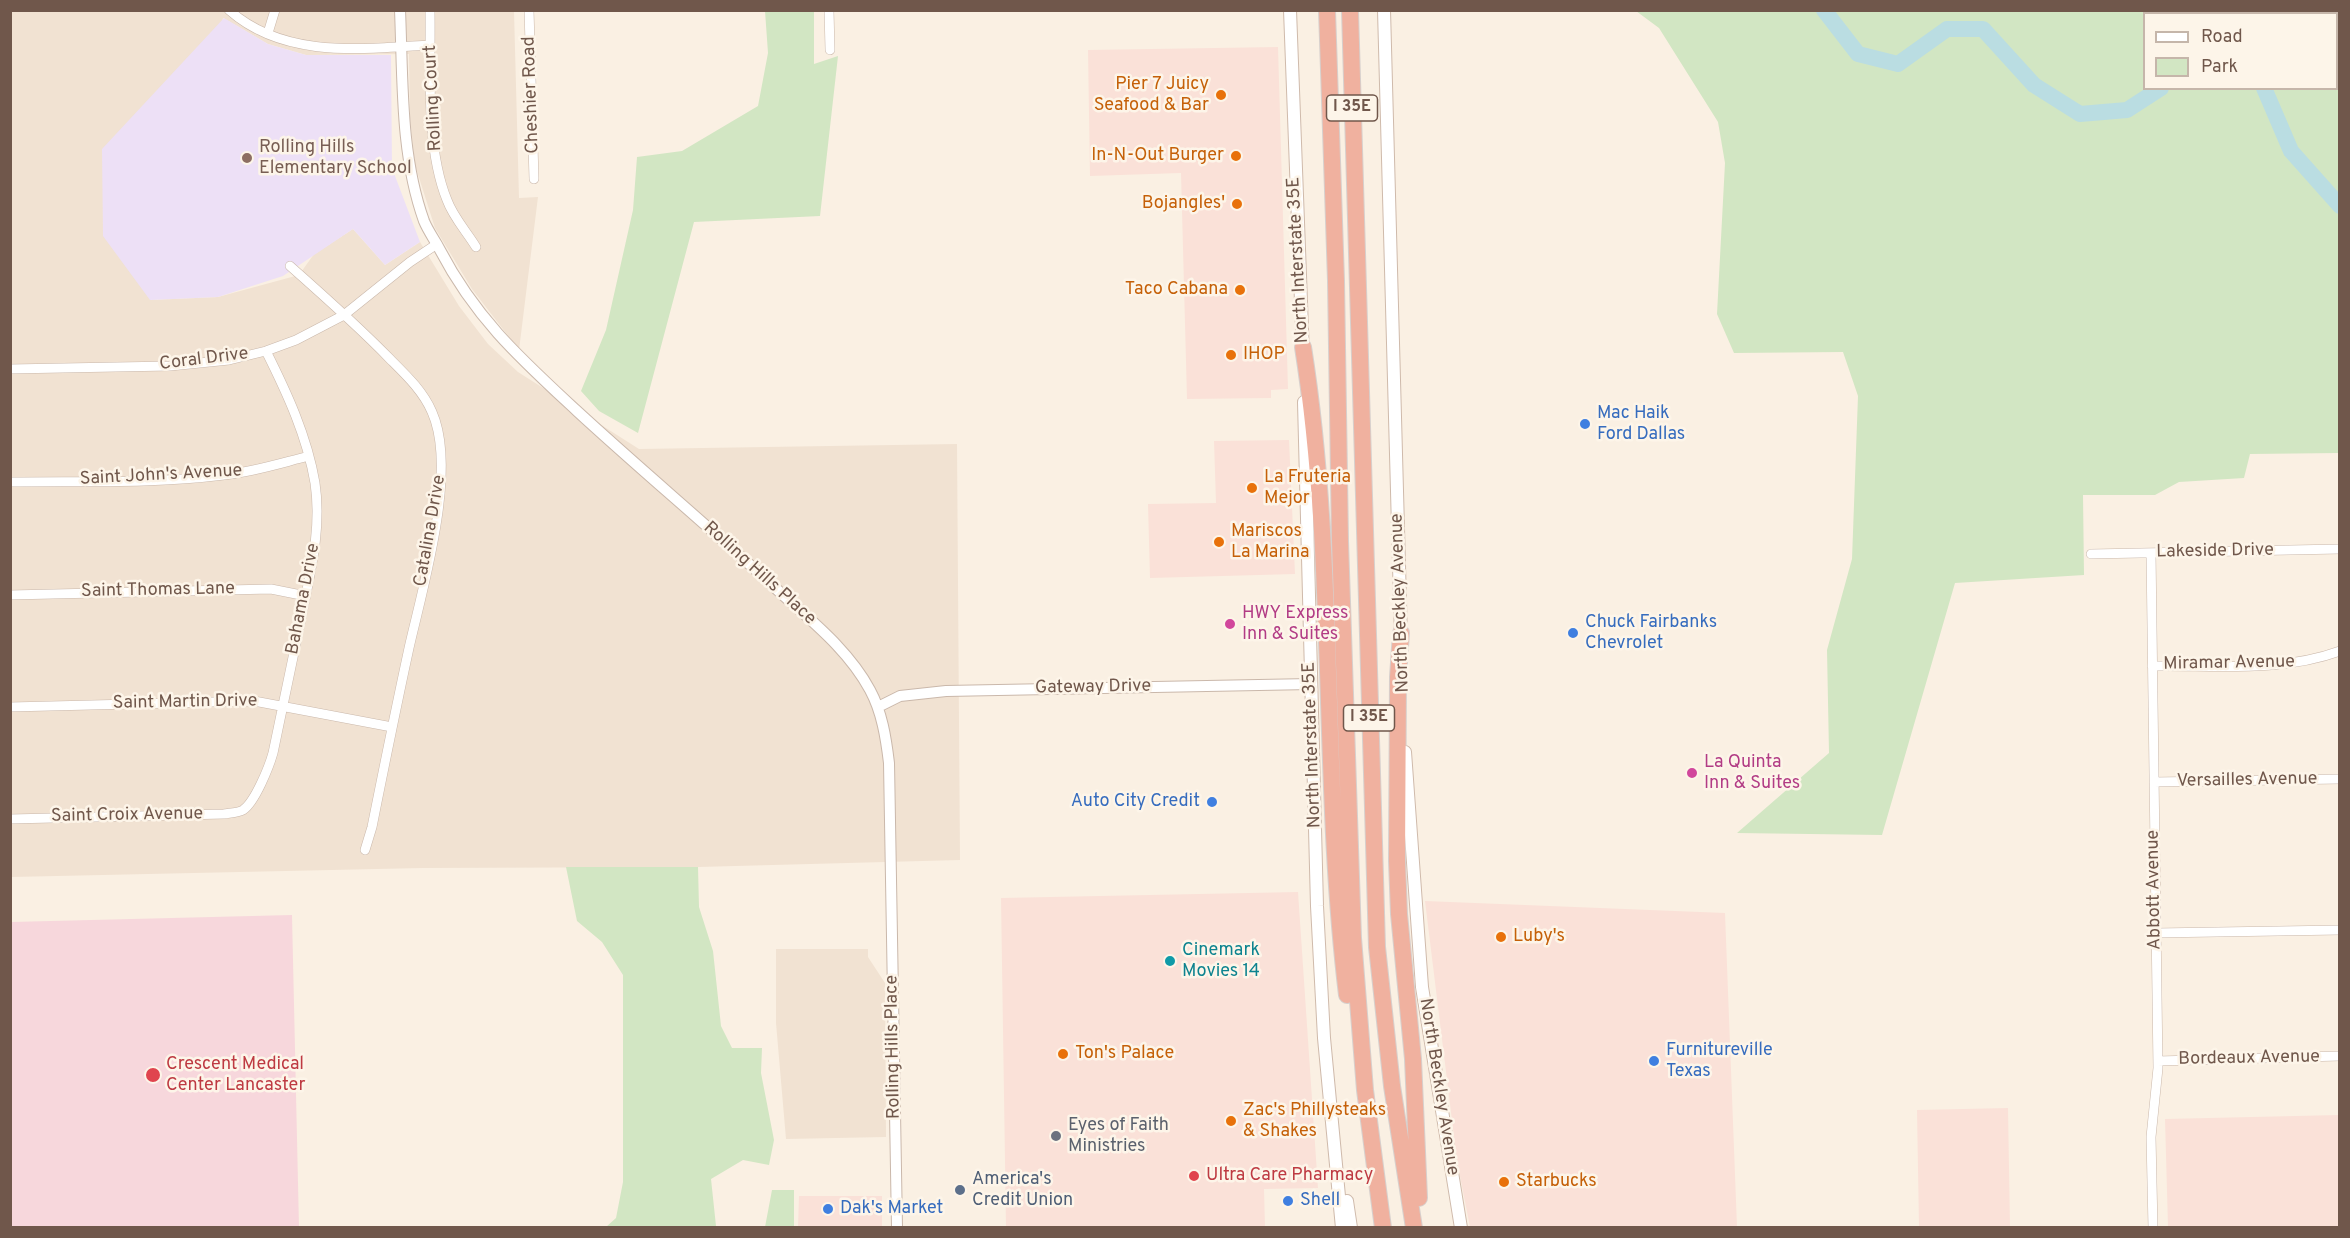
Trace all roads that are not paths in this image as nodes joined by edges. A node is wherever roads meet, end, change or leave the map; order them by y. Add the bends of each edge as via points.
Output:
1 (229, 10) edge
2 (275, 10) edge
3 (400, 10) edge
4 (430, 10) edge
5 (529, 10) edge
6 (829, 10) edge
7 (1290, 10) edge
8 (1327, 10) edge
9 (1350, 10) edge
10 (1384, 10) edge
11 (268, 33) junction
12 (430, 45) junction
13 (401, 47) junction
14 (830, 50) dead end
15 (534, 179) dead end
16 (437, 244) junction
17 (476, 247) dead end
18 (290, 266) dead end
19 (344, 315) junction
20 (1303, 347) junction
21 (266, 351) junction
22 (10, 369) edge
23 (309, 456) junction
24 (10, 482) edge
25 (2340, 549) edge
26 (2151, 553) junction
27 (2091, 554) dead end
28 (10, 595) edge
29 (306, 596) junction
30 (1401, 633) junction
31 (2340, 651) edge
32 (2152, 666) junction
33 (1311, 684) junction
34 (283, 705) junction
35 (10, 707) edge
36 (878, 707) junction
37 (392, 727) junction
38 (2340, 779) edge
39 (2154, 782) junction
40 (243, 810) joint
41 (10, 819) edge
42 (365, 850) dead end
43 (2340, 930) edge
44 (2156, 933) junction
45 (2340, 1056) edge
46 (2158, 1061) junction
47 (1365, 1090) junction
48 (1336, 1172) junction
49 (897, 1227) edge
50 (1342, 1227) edge
51 (1351, 1227) edge
52 (1383, 1227) edge
53 (1414, 1227) edge
54 (1423, 1227) edge
55 (1461, 1227) edge
56 (2153, 1227) edge

1 - 11 street via 241,21
2 - 11 street
3 - 13 street, Rolling Hills Place
4 - 12 street, Rolling Court
5 - 15 street, Cheshier Road
6 - 14 street
7 - 20 main road, North Interstate 35E
8 - 47 highway, I 35E via 1349,843
9 - 53 highway, I 35E via 1377,947 1392,1086
10 - 30 main road, North Beckley Avenue
11 - 13 street via 282,41 316,47
12 - 13 street
12 - 17 street, Rolling Court via 432,129 440,176 447,201
13 - 16 street, Rolling Hills Place via 407,148 425,223
16 - 19 street, Coral Drive
16 - 36 street, Rolling Hills Place via 477,310 507,344 838,646 858,670
18 - 19 street, Catalina Drive
19 - 21 street, Coral Drive
19 - 37 street, Catalina Drive via 416,385 432,411 440,435 441,484 433,537
20 - 33 main road, North Interstate 35E
20 - 47 highway via 1313,411 1322,522 1336,877 1353,1038
21 - 22 street, Coral Drive via 229,360 171,366
21 - 23 street, Bahama Drive
23 - 24 street, Saint John's Avenue via 224,475
23 - 29 street, Bahama Drive via 315,485 317,539
25 - 26 street, Lakeside Drive
26 - 27 street, Lakeside Drive
26 - 32 street, Abbott Avenue
28 - 29 street, Saint Thomas Lane via 271,589
29 - 34 street, Bahama Drive
30 - 54 highway via 1396,861
30 - 55 main road, North Beckley Avenue via 1407,796 1422,987
31 - 32 street, Miramar Avenue via 2288,665
32 - 39 street, Abbott Avenue
33 - 36 street, Gateway Drive via 945,691 900,696
33 - 48 main road, North Interstate 35E via 1324,1038
34 - 35 street, Saint Martin Drive via 254,701
34 - 37 street, Saint Martin Drive
34 - 40 street, Bahama Drive via 269,766
36 - 49 street, Rolling Hills Place via 889,763
37 - 42 street, Catalina Drive
38 - 39 street, Versailles Avenue
39 - 44 street, Abbott Avenue
40 - 41 street, Saint Croix Avenue via 224,814
43 - 44 street
44 - 46 street, Abbott Avenue
45 - 46 street, Bordeaux Avenue
46 - 56 street, Abbott Avenue via 2151,1137
47 - 52 highway, I 35E
48 - 50 main road, North Interstate 35E
48 - 51 main road via 1346,1192

